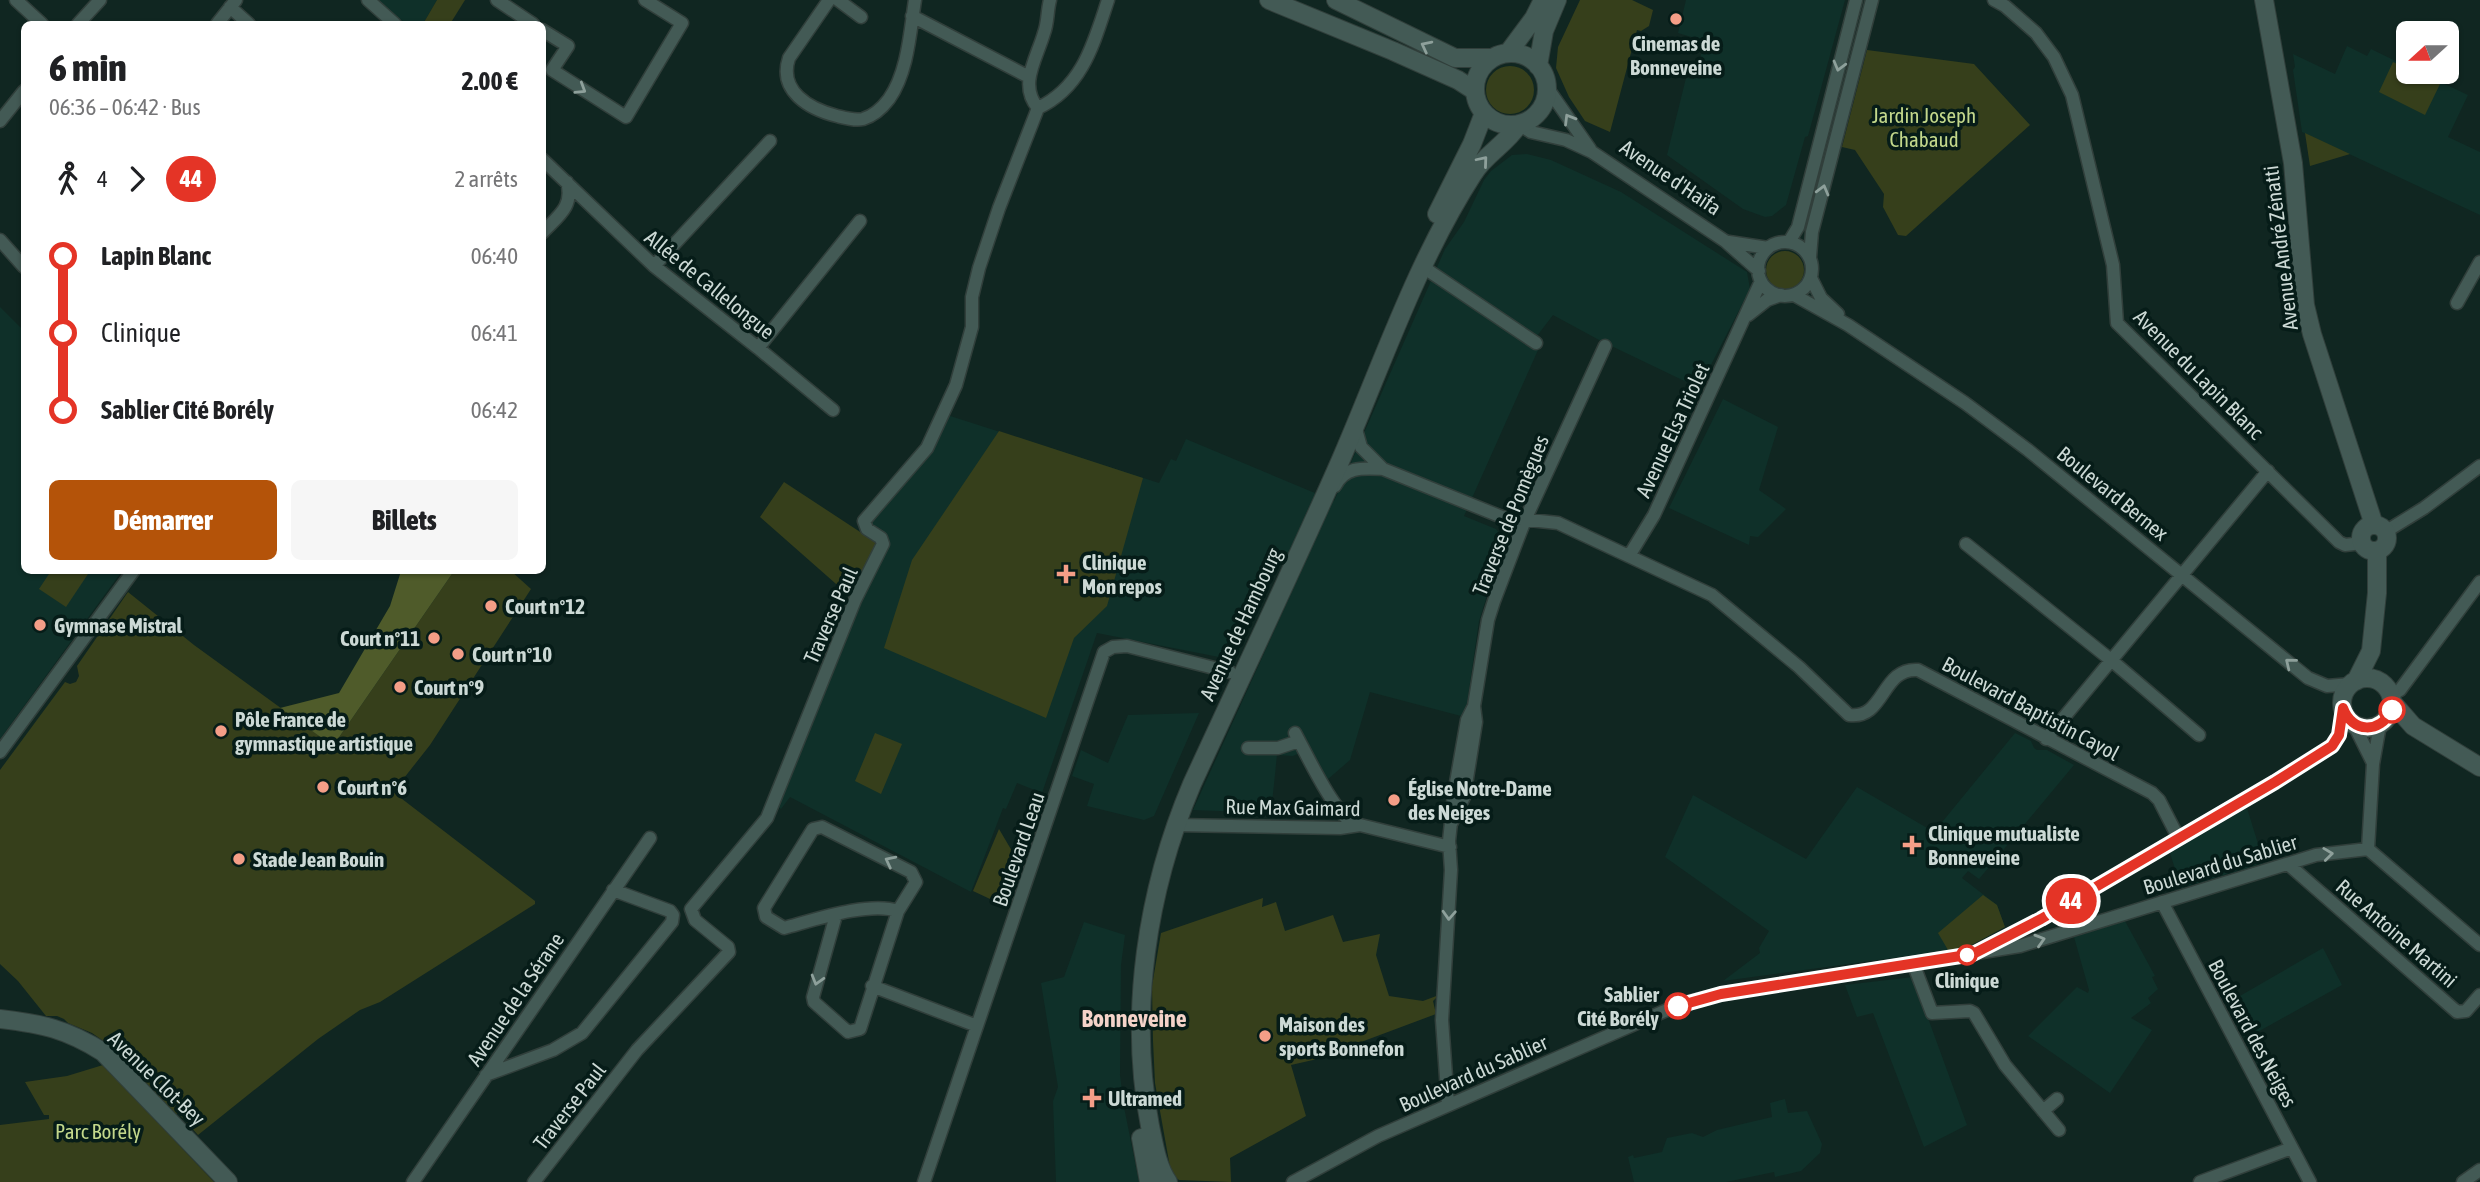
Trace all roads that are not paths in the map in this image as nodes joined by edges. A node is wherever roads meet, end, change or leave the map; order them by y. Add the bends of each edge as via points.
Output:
1 (16, 0) edge
2 (100, 0) edge
3 (368, 0) edge
4 (497, 0) edge
5 (645, 0) edge
6 (829, 0) edge
7 (838, 0) edge
8 (915, 0) edge
9 (1050, 0) edge
10 (1108, 0) edge
11 (1269, 0) edge
12 (1336, 0) edge
13 (1543, 0) edge
14 (1558, 0) edge
15 (1856, 0) edge
16 (1872, 0) edge
17 (1994, 0) edge
18 (2264, 0) edge
19 (233, 4) edge
20 (1362, 11) junction
21 (912, 16) junction
22 (861, 17) dead end
23 (39, 21) edge
24 (81, 21) edge
25 (219, 21) edge
26 (247, 21) edge
27 (392, 21) edge
28 (519, 21) edge
29 (546, 32) edge
30 (1352, 34) junction
31 (1500, 56) junction
32 (1538, 66) junction
33 (1029, 77) junction
34 (1546, 86) junction
35 (1475, 91) junction
36 (20, 107) edge
37 (1038, 108) junction
38 (1484, 113) junction
39 (0, 121) edge
40 (1519, 124) junction
41 (770, 141) dead end
42 (1592, 152) junction
43 (546, 163) edge
44 (567, 182) junction
45 (860, 221) dead end
46 (546, 229) edge
47 (0, 240) edge
48 (1725, 241) junction
49 (1789, 242) junction
50 (1768, 248) junction
51 (1810, 257) junction
52 (2480, 262) edge
53 (21, 264) edge
54 (654, 266) junction
55 (1423, 267) junction
56 (1760, 276) junction
57 (1811, 278) junction
58 (1787, 295) junction
59 (2457, 303) dead end
60 (1745, 318) junction
61 (1848, 325) junction
62 (1536, 343) dead end
63 (1605, 346) dead end
64 (758, 348) junction
65 (833, 410) dead end
66 (1355, 426) junction
67 (2480, 466) edge
68 (1383, 469) junction
69 (2268, 471) junction
70 (1525, 520) junction
71 (2380, 528) junction
72 (1308, 530) junction
73 (1966, 544) dead end
74 (2369, 547) junction
75 (1629, 556) junction
76 (131, 574) edge
77 (2182, 575) junction
78 (2480, 582) edge
79 (2371, 651) junction
80 (2111, 660) junction
81 (1230, 672) junction
82 (2353, 683) junction
83 (2388, 693) junction
84 (2343, 708) junction
85 (2381, 724) junction
86 (2354, 725) junction
87 (2413, 726) junction
88 (2199, 735) dead end
89 (2046, 739) junction
90 (1248, 748) dead end
91 (0, 752) edge
92 (2373, 764) junction
93 (2480, 768) edge
94 (1176, 825) junction
95 (1354, 825) junction
96 (2178, 837) junction
97 (650, 838) dead end
98 (1450, 847) junction
99 (2368, 849) junction
100 (2288, 864) junction
101 (612, 890) junction
102 (2162, 902) junction
103 (898, 911) junction
104 (836, 915) junction
105 (2480, 945) edge
106 (1973, 954) junction
107 (1913, 963) junction
108 (872, 986) junction
109 (2480, 995) edge
110 (0, 1019) edge
111 (977, 1026) junction
112 (486, 1075) junction
113 (2057, 1099) dead end
114 (1448, 1105) junction
115 (2043, 1111) junction
116 (2059, 1130) dead end
117 (2292, 1149) junction
118 (2480, 1170) edge
119 (229, 1182) edge
120 (413, 1182) edge
121 (534, 1182) edge
122 (924, 1182) edge
123 (1149, 1182) edge
124 (1168, 1182) edge
125 (1293, 1182) edge
126 (2200, 1182) edge
127 (2310, 1182) edge
128 (2463, 1182) edge

1 - 23 street
2 - 24 street
3 - 27 street
4 - 28 street
29 -> 5 street via 568,46 552,70 626,117 682,23
6 - 21 street via 789,58 787,80 806,105 849,119 863,119 890,97 901,73
7 - 22 street
8 - 21 street
9 - 33 street
10 - 37 street via 1089,57 1064,90
11 - 30 street
12 - 20 street
13 - 31 street via 1534,18
14 - 32 street via 1544,31
15 -> 49 street via 1798,227
51 -> 16 street via 1812,232
17 - 69 street, Avenue du Lapin Blanc via 2036,33 2054,57 2072,95 2113,265 2117,323
18 - 71 street, Avenue André Zénatti via 2293,163 2305,305
19 - 25 street
19 - 26 street
20 - 30 street
31 -> 20 street via 1455,58
21 - 33 street
30 - 35 street
31 - 32 street via 1519,54
31 - 35 street via 1479,72
32 - 34 street
33 - 37 street via 1029,93
34 - 40 street via 1537,114
42 -> 34 street, Avenue d'Haïfa
35 - 38 street
36 - 39 street
37 - 121 street, Traverse Paul via 979,268 972,297 972,327 956,384 927,448 864,521 883,544 855,600 767,818 691,909 695,920 729,952 637,1050
38 - 40 street via 1500,123
38 - 81 street, Avenue de Hambourg
40 - 42 street, Avenue d'Haïfa
55 -> 40 street, Avenue de Hambourg via 1473,173
41 - 54 street
42 - 48 street, Avenue d'Haïfa
43 - 44 street, Allée de Callelongue
44 - 46 street via 568,205
44 - 54 street, Allée de Callelongue
45 - 64 street
47 - 53 street
48 - 50 street, Avenue d'Haïfa
48 - 56 street, Avenue d'Haïfa
49 - 50 street
49 - 51 street
50 - 56 street via 1762,254
51 - 57 street
52 - 59 street
54 - 64 street, Allée de Callelongue
55 - 62 street
55 - 66 street, Avenue de Hambourg
56 - 58 street via 1769,290
56 - 60 street, Avenue Elsa Triolet
57 - 58 street via 1801,291
57 - 61 street, Boulevard Bernex via 1821,298
58 - 60 street via 1767,300
58 - 61 street, Boulevard Bernex
60 - 75 street, Avenue Elsa Triolet via 1654,515
61 - 77 street, Boulevard Bernex via 2028,450
63 - 70 street, Traverse de Pomègues
64 - 65 street, Allée de Callelongue
66 - 68 street, Boulevard Baptistin Cayol via 1361,447
66 - 72 street, Avenue de Hambourg
67 - 71 street via 2424,508
68 - 70 street, Boulevard Baptistin Cayol via 1502,517
68 - 72 street, Boulevard Baptistin Cayol via 1361,467 1343,475
69 - 74 street, Avenue du Lapin Blanc via 2339,542
69 - 77 street
70 - 75 street, Boulevard Baptistin Cayol via 1558,523
70 - 98 street, Traverse de Pomègues via 1488,620 1464,797 1451,824
71 - 74 street via 2386,544
72 - 94 street, Avenue de Hambourg
73 - 80 street
74 - 79 street via 2377,593
75 - 89 street, Boulevard Baptistin Cayol via 1712,595 1849,715 1865,715 1897,674 1918,670
76 - 91 street
77 - 80 street
82 -> 77 street, Boulevard Bernex via 2327,686 2308,678
78 - 83 street via 2400,690
79 - 82 street
79 - 83 street
80 - 88 street
80 - 89 street
81 - 111 street, Boulevard Leau via 1127,646 1104,652
81 - 123 street, Avenue de Hambourg via 1167,818 1135,944 1130,1054
82 - 83 street via 2365,678
82 - 84 street via 2346,691
83 - 85 street via 2392,710
83 - 87 street
84 - 86 street
84 - 96 street via 2339,735 2332,746
85 - 86 street
85 - 87 street
85 - 92 street
86 - 92 street
87 - 93 street
89 - 96 street, Boulevard Baptistin Cayol via 2152,793
90 - 95 street via 1278,748 1297,737 1345,818
92 - 99 street
94 - 95 street, Rue Max Gaimard
94 - 124 street, Avenue de Hambourg via 1148,938 1141,1028 1149,1117
95 - 98 street, Rue Max Gaimard
96 - 106 street
97 - 101 street, Avenue de la Sérane
98 -> 114 street, Traverse de Pomègues via 1442,1020
100 -> 99 street, Boulevard du Sablier via 2316,855
99 - 105 street
100 - 102 street, Boulevard du Sablier
100 - 109 street, Rue Antoine Martini via 2457,1012 2466,1011
101 - 112 street, Avenue de la Sérane
101 - 112 street via 670,911 672,922 582,1033 553,1050
106 -> 102 street, Boulevard du Sablier via 2020,946
102 - 117 street, Boulevard des Neiges
103 - 104 street via 886,907
103 -> 104 street via 916,882 911,872 822,827 813,829 764,908 766,917 784,928
103 - 108 street
104 -> 108 street via 814,1002 853,1032 860,1029
106 - 107 street, Boulevard du Sablier
107 - 114 street, Boulevard du Sablier via 1683,1003
107 - 115 street via 1932,1013 1974,1013 2005,1065
108 - 111 street
110 - 119 street, Avenue Clot-Bey via 56,1028 103,1052
111 - 122 street, Boulevard Leau
112 - 120 street, Avenue de la Sérane
113 - 115 street
114 - 125 street, Boulevard du Sablier
115 - 116 street
117 - 126 street
117 - 127 street, Boulevard des Neiges
118 - 128 street

